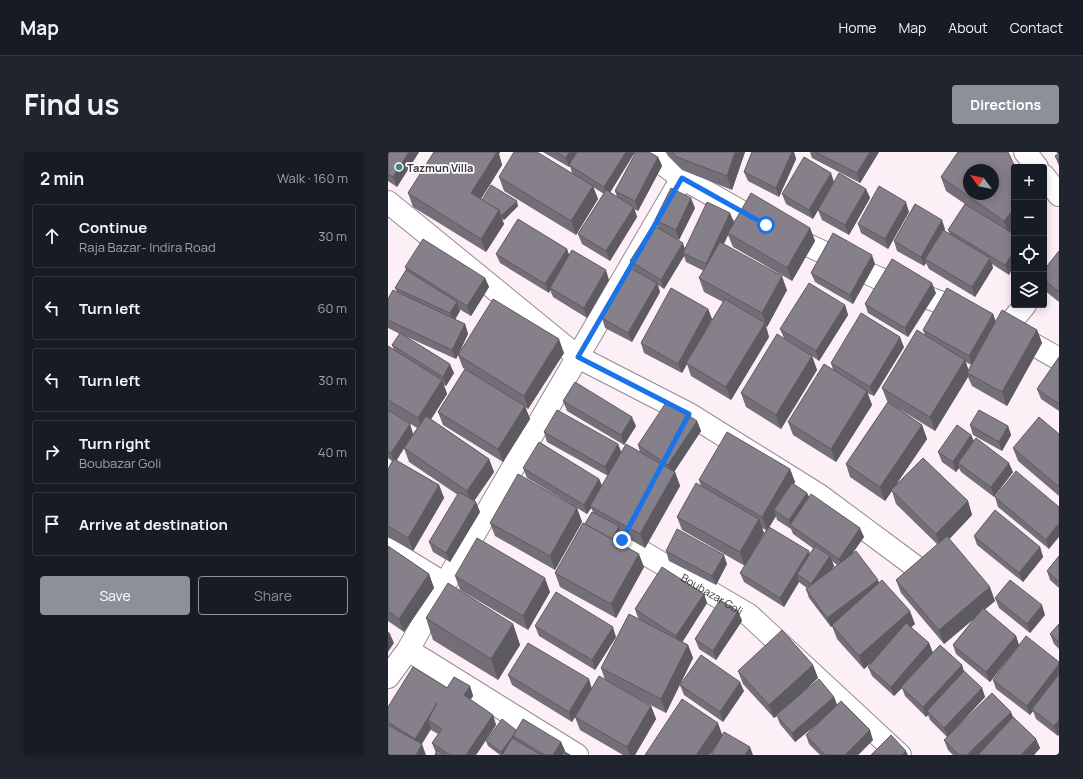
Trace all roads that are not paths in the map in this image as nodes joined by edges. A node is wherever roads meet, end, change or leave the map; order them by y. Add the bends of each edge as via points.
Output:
1 (646, 152) edge
2 (1025, 152) edge
3 (1035, 164) edge
4 (682, 178) junction
5 (1047, 180) edge
6 (1059, 195) edge
7 (388, 202) edge
8 (1023, 308) edge
9 (1006, 328) junction
10 (578, 357) junction
11 (1059, 359) edge
12 (648, 491) edge
13 (388, 549) edge
14 (916, 567) edge
15 (445, 584) junction
16 (408, 650) junction
17 (388, 677) edge
18 (577, 755) edge
19 (900, 755) edge

1 - 4 street
2 - 3 street
4 - 9 street via 766,225 878,278
4 - 10 street
5 - 6 street
7 - 10 street
8 - 9 street
9 - 11 street
10 - 14 street via 685,421 819,495
10 - 15 street
12 - 19 street, Boubazar Goli via 622,540 749,615
13 - 15 street
15 - 16 street
16 - 17 street
16 - 18 street

